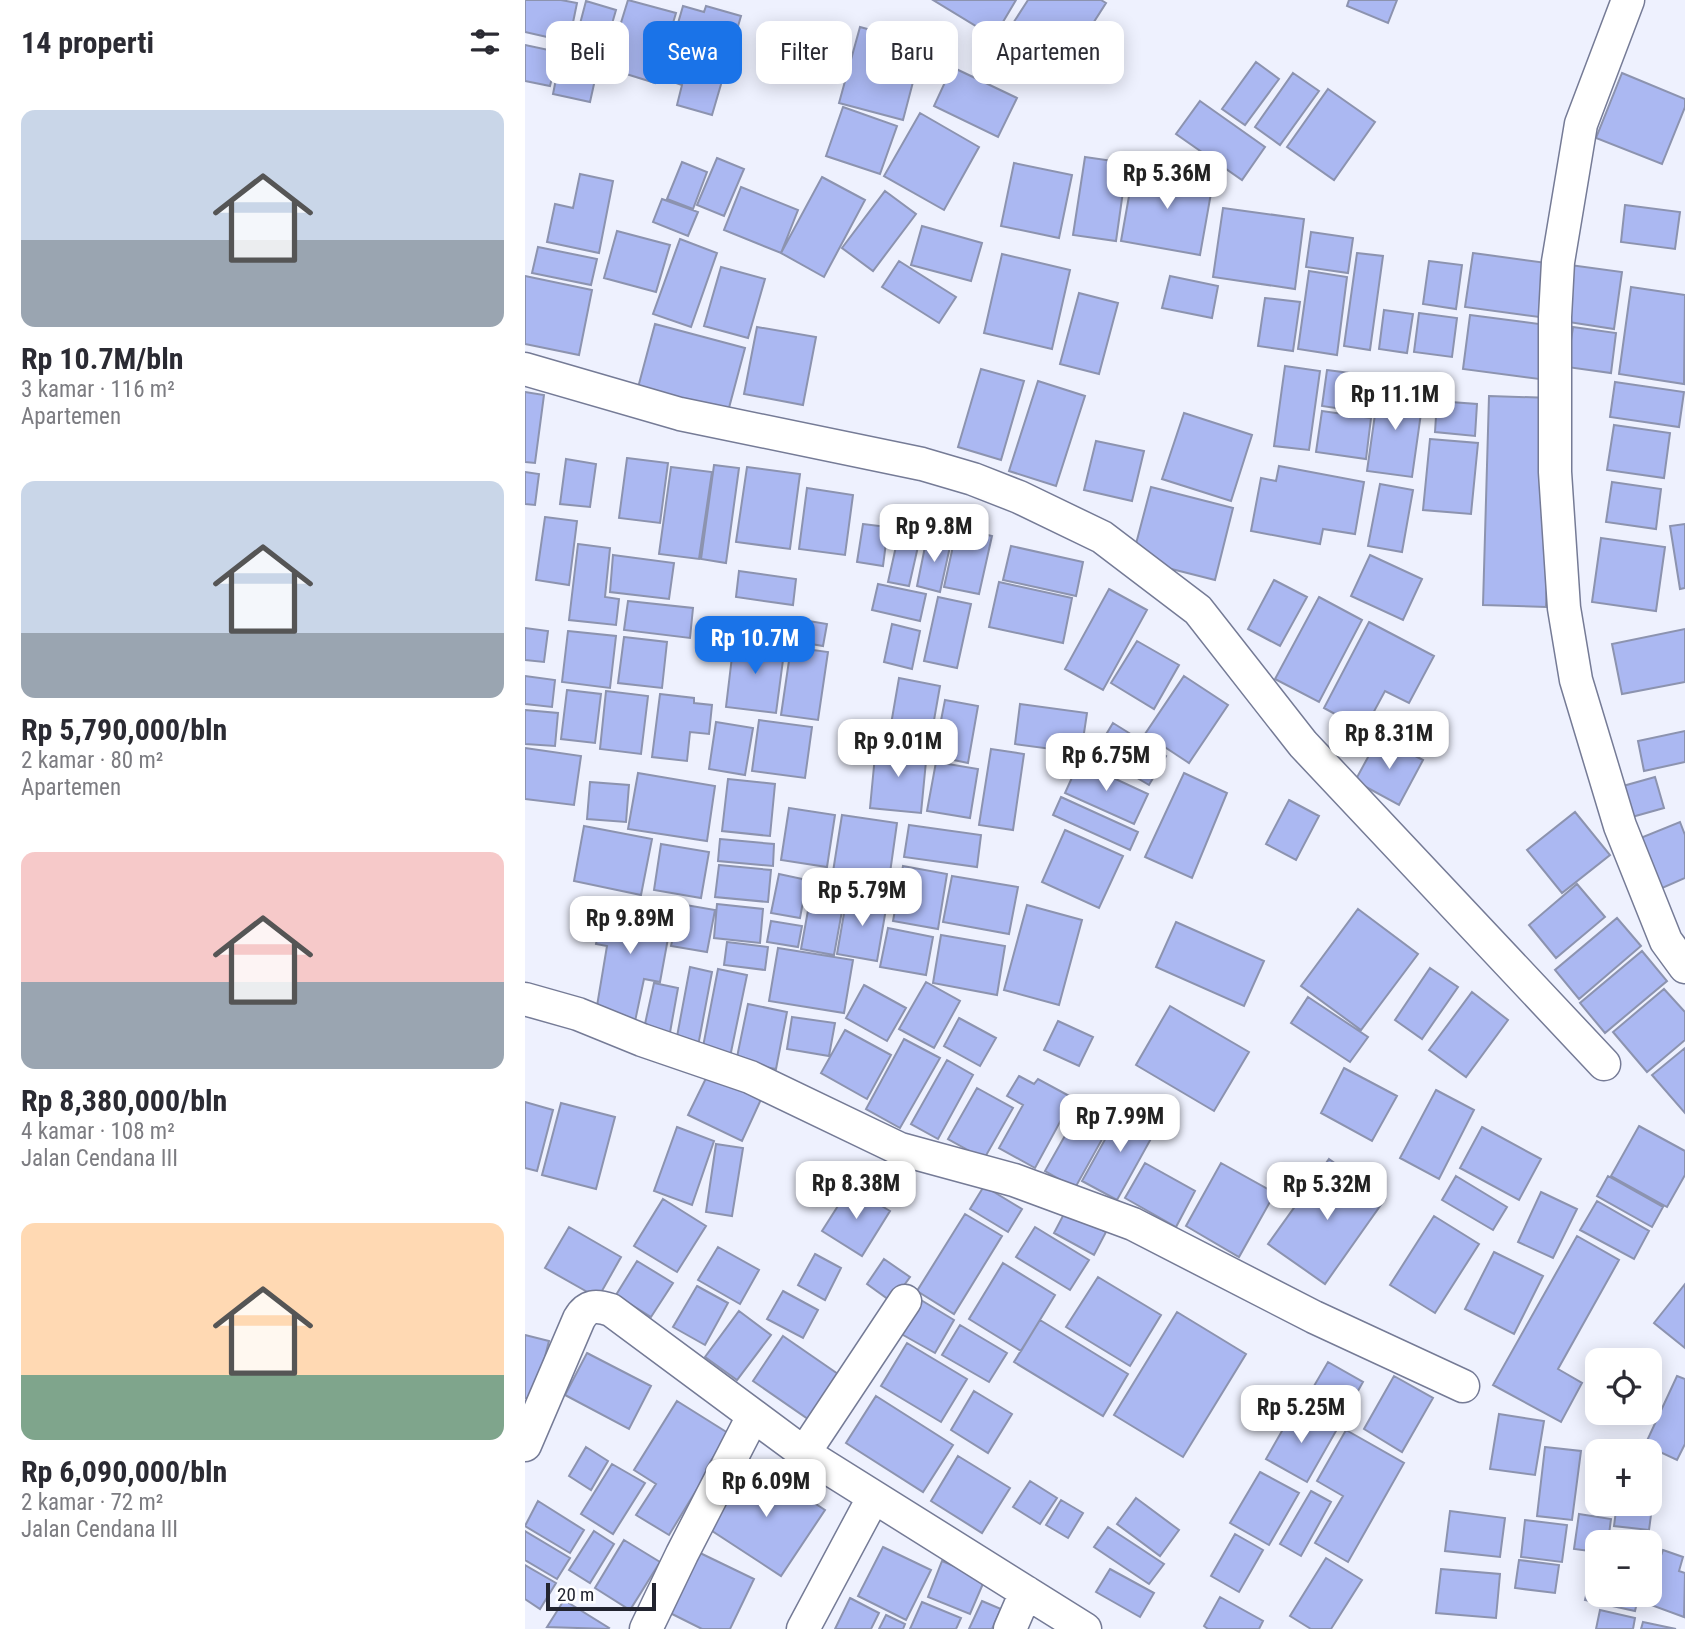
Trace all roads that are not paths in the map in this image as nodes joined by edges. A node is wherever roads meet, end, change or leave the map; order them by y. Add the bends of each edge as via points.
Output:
1 (1628, 0) edge
2 (525, 369) edge
3 (1685, 967) edge
4 (525, 999) edge
5 (1604, 1064) dead end
6 (905, 1301) dead end
7 (1463, 1386) dead end
8 (753, 1416) junction
9 (525, 1445) edge
10 (804, 1453) junction
11 (873, 1498) junction
12 (1026, 1592) junction
13 (646, 1629) edge
14 (803, 1629) edge
15 (1010, 1629) edge
16 (1085, 1629) edge

1 - 3 street via 1581,124 1558,262 1555,472 1564,608 1576,680 1620,826 1666,941
2 - 5 street via 680,414 922,464 1019,497 1102,537 1198,610 1303,744
4 - 7 street via 750,1077 900,1149 1014,1180 1133,1224 1314,1317
6 - 10 street
8 - 9 street via 611,1310 590,1307 579,1319
8 - 10 street
8 - 13 street
10 - 11 street
11 - 12 street
11 - 14 street
12 - 15 street
12 - 16 street

